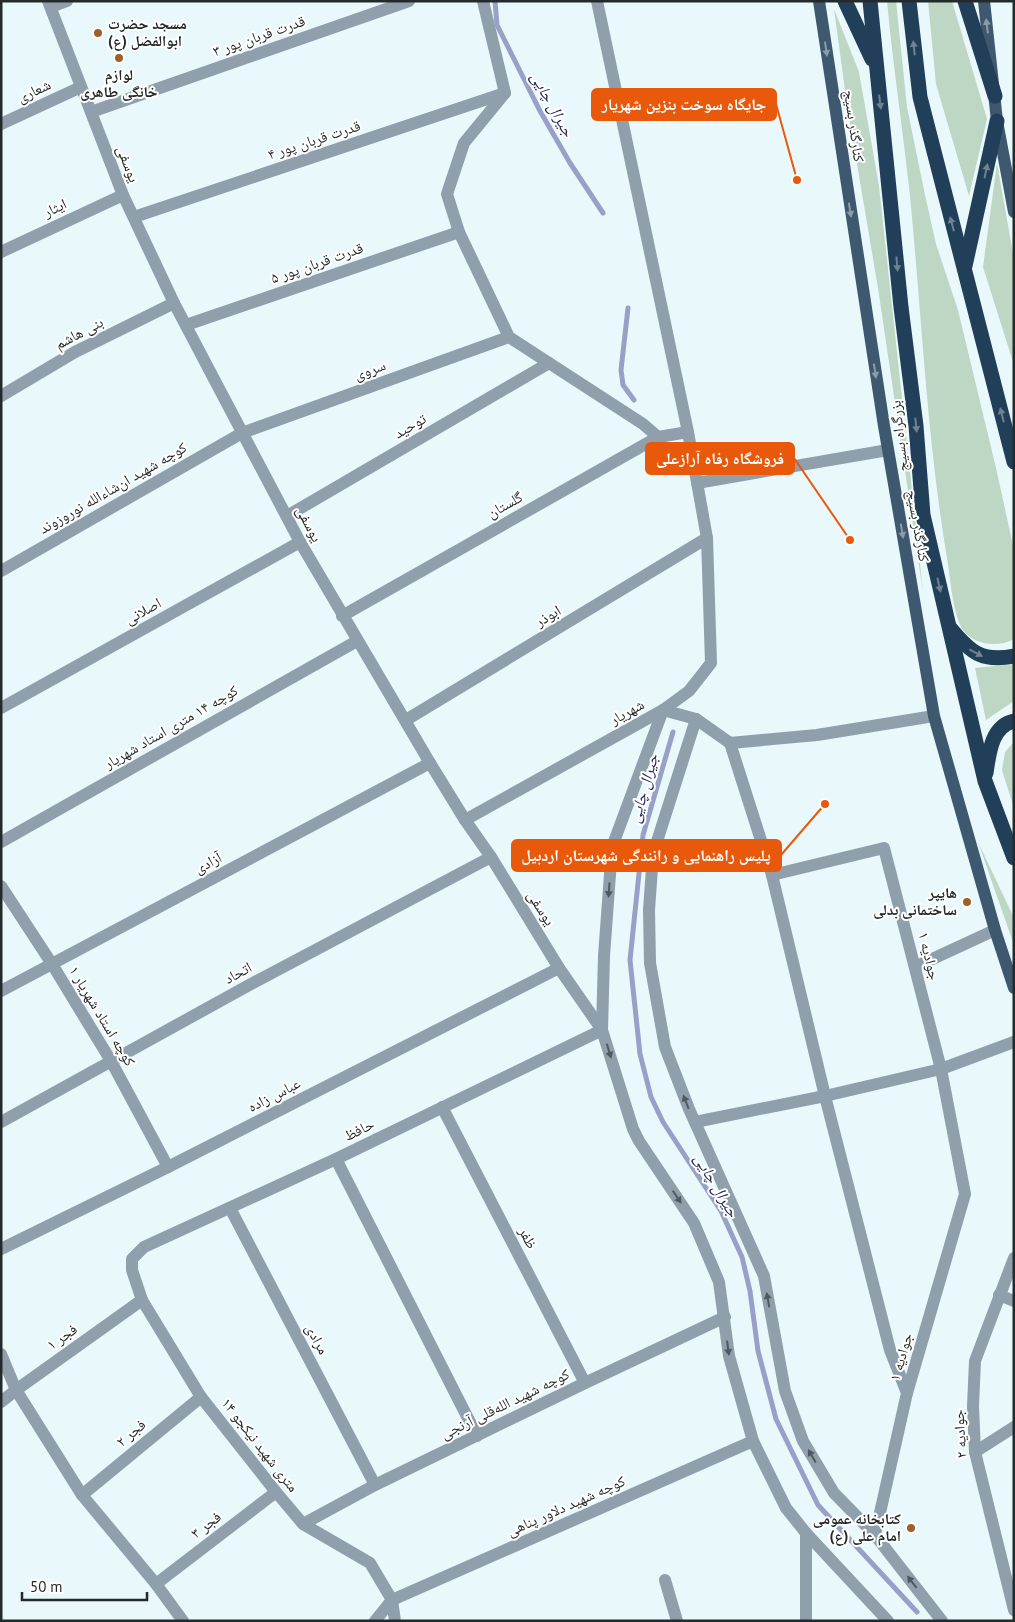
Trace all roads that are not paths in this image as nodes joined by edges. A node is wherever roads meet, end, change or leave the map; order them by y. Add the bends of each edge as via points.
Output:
1 (67, 1) edge
2 (409, 1) edge
3 (483, 1) edge
4 (597, 1) edge
5 (819, 1) edge
6 (845, 1) edge
7 (870, 1) edge
8 (909, 1) edge
9 (965, 1) edge
10 (984, 1) edge
11 (49, 4) edge
12 (876, 68) junction
13 (81, 88) junction
14 (505, 93) junction
15 (995, 96) junction
16 (90, 112) junction
17 (997, 121) junction
18 (1, 124) edge
19 (1012, 189) edge
20 (123, 195) junction
21 (1014, 212) edge
22 (134, 218) junction
23 (459, 232) junction
24 (1, 252) edge
25 (964, 270) junction
26 (174, 303) junction
27 (186, 325) junction
28 (509, 337) junction
29 (549, 363) junction
30 (1, 396) edge
31 (688, 432) junction
32 (242, 433) junction
33 (658, 437) junction
34 (888, 450) junction
35 (1014, 462) edge
36 (697, 483) junction
37 (287, 516) junction
38 (707, 538) junction
39 (300, 542) junction
40 (1, 571) edge
41 (342, 616) junction
42 (949, 626) junction
43 (357, 641) junction
44 (1014, 656) edge
45 (1, 708) edge
46 (663, 710) junction
47 (934, 716) junction
48 (696, 719) junction
49 (406, 720) junction
50 (1014, 720) edge
51 (730, 742) junction
52 (430, 763) junction
53 (985, 781) junction
54 (465, 820) junction
55 (1, 842) edge
56 (491, 857) junction
57 (1014, 858) edge
58 (772, 875) junction
59 (1, 886) edge
60 (995, 930) junction
61 (52, 964) junction
62 (914, 967) junction
63 (559, 968) junction
64 (1014, 988) edge
65 (1, 991) edge
66 (602, 1030) junction
67 (1014, 1042) edge
68 (111, 1061) junction
69 (941, 1069) junction
70 (825, 1096) junction
71 (442, 1107) junction
72 (1, 1122) edge
73 (695, 1122) junction
74 (336, 1159) junction
75 (168, 1167) junction
76 (230, 1208) junction
77 (1, 1249) edge
78 (1014, 1258) edge
79 (132, 1259) joint
80 (999, 1295) junction
81 (142, 1300) junction
82 (1014, 1301) edge
83 (725, 1317) junction
84 (1, 1354) edge
85 (584, 1383) junction
86 (16, 1390) junction
87 (907, 1393) junction
88 (201, 1397) junction
89 (1, 1402) edge
90 (1014, 1427) edge
91 (477, 1436) junction
92 (753, 1441) junction
93 (975, 1452) junction
94 (375, 1485) junction
95 (276, 1492) junction
96 (82, 1495) junction
97 (303, 1524) junction
98 (806, 1533) junction
99 (874, 1535) junction
100 (1010, 1574) edge
101 (665, 1580) dead end
102 (156, 1584) junction
103 (392, 1600) junction
104 (1014, 1610) edge
105 (183, 1621) edge
106 (375, 1621) edge
107 (395, 1621) edge
108 (677, 1621) edge
109 (806, 1621) edge
110 (888, 1621) edge
111 (942, 1621) edge

1 - 11 street
2 - 16 street, قدرت قربان پور ۳
3 - 14 street
4 - 31 street
5 -> 34 main road, کنارگذر بسیج
6 - 12 highway
7 - 12 highway, بزرگراه بسیج
25 -> 8 highway via 920,97
9 - 15 highway
15 -> 10 main road
11 - 13 street, یوسفی
12 -> 42 highway, بزرگراه بسیج via 923,515
13 - 16 street, یوسفی
13 - 18 street, شعاری
14 - 22 street, قدرت قربان پور ۴
14 - 23 street via 464,144 448,194
15 - 17 main road
16 - 20 street, یوسفی
17 - 19 main road
25 -> 17 highway
19 - 21 main road
20 - 22 street, یوسفی
20 - 24 street, ایثار
22 - 26 street, یوسفی
23 - 27 street, قدرت قربان پور ۵
23 - 28 street
35 -> 25 highway
26 - 27 street, یوسفی
26 - 30 street, بنی هاشم via 75,352
27 - 32 street, یوسفی
28 - 29 street
28 - 32 street, سروی
29 - 33 street
29 - 37 street, توحید
31 - 33 street, گلستان
31 - 36 street
32 - 37 street, یوسفی
32 - 40 street, کوچه شهید ان‌شاءالله نوروزوند
33 - 41 street, گلستان
34 - 36 street
34 -> 47 main road, کنارگذر بسیج
36 - 38 street
37 - 39 street, یوسفی
38 - 46 street via 711,663 689,691
38 - 49 street, ابوذر
39 - 41 street, یوسفی
39 - 45 street, اصلانی
41 - 43 street, یوسفی
42 -> 44 highway via 966,647 987,658
42 - 53 highway, بزرگراه بسیج
43 - 49 street, یوسفی
43 - 55 street, کوچه ۱۴ متری استاد شهریار
46 - 48 street, شهریار
46 - 54 street, شهریار
46 -> 66 street via 612,847
47 - 51 street via 816,735
47 - 60 main road, کنارگذر بسیج
48 - 51 street, شهریار
73 -> 48 street via 665,1047 650,964 649,910 653,854
49 - 52 street, یوسفی
50 - 53 highway via 1006,722 992,741
51 - 58 street, جوادیه ۱
52 - 54 street, یوسفی
52 - 61 street, آزادی
53 - 57 highway, بزرگراه بسیج
54 - 56 street, یوسفی
56 - 63 street, یوسفی
56 - 68 street, اتحاد
58 - 62 street, جوادیه ۱ via 884,848
58 - 70 street, جوادیه ۱
59 - 61 street, کوچه استاد شهریار ۱
60 - 62 street
60 - 64 main road, کنارگذر بسیج
61 - 65 street, آزادی
61 - 68 street, کوچه استاد شهریار ۱
62 - 69 street, جوادیه ۱
63 - 66 street, یوسفی
63 - 75 street, عباس زاده
66 - 71 street, حافظ
66 -> 83 street via 633,1129 694,1223 720,1282
67 - 69 street
68 - 72 street, اتحاد
68 - 75 street, کوچه استاد شهریار ۱
69 - 70 street
69 - 87 street, جوادیه ۱ via 966,1194
70 - 73 street
70 - 87 street, جوادیه ۱ via 890,1350
71 - 74 street, حافظ
71 - 85 street, ظفر
99 -> 73 street via 834,1493 803,1440 785,1391 764,1276
74 - 76 street, حافظ
74 - 91 street
75 - 77 street, عباس زاده
76 - 79 street, حافظ via 144,1247
76 - 94 street, مرادی
78 - 80 street, جوادیه ۲
79 - 81 street, ۱۴ متری شهید نیکجو via 132,1270
80 - 82 street
80 - 93 street, جوادیه ۲ via 975,1361
81 - 86 street, فجر ۱
81 - 88 street, ۱۴ متری شهید نیکجو
83 - 85 street, کوچه شهید الله‌قلی آرنجی
83 -> 92 street via 729,1356
84 - 86 street
85 - 91 street, کوچه شهید الله‌قلی آرنجی
86 - 89 street, فجر ۱
86 - 96 street
87 - 99 street, جوادیه ۱
88 - 95 street, ۱۴ متری شهید نیکجو
88 - 96 street, فجر ۲
90 - 93 street
91 - 94 street, کوچه شهید الله‌قلی آرنجی
92 - 98 street via 786,1508
92 - 103 street, کوچه شهید دلاور پناهی
93 - 100 street, جوادیه ۲
94 - 97 street, کوچه شهید الله‌قلی آرنجی
95 - 97 street, ۱۴ متری شهید نیکجو
95 - 102 street, فجر ۳
96 - 102 street
97 - 103 street, ۱۴ متری شهید نیکجو via 370,1563
98 - 109 street
98 - 110 street
111 -> 99 street
100 - 104 street, جوادیه ۲
101 - 108 street
102 - 105 street
103 - 106 street
103 - 107 street, ۱۴ متری شهید نیکجو

